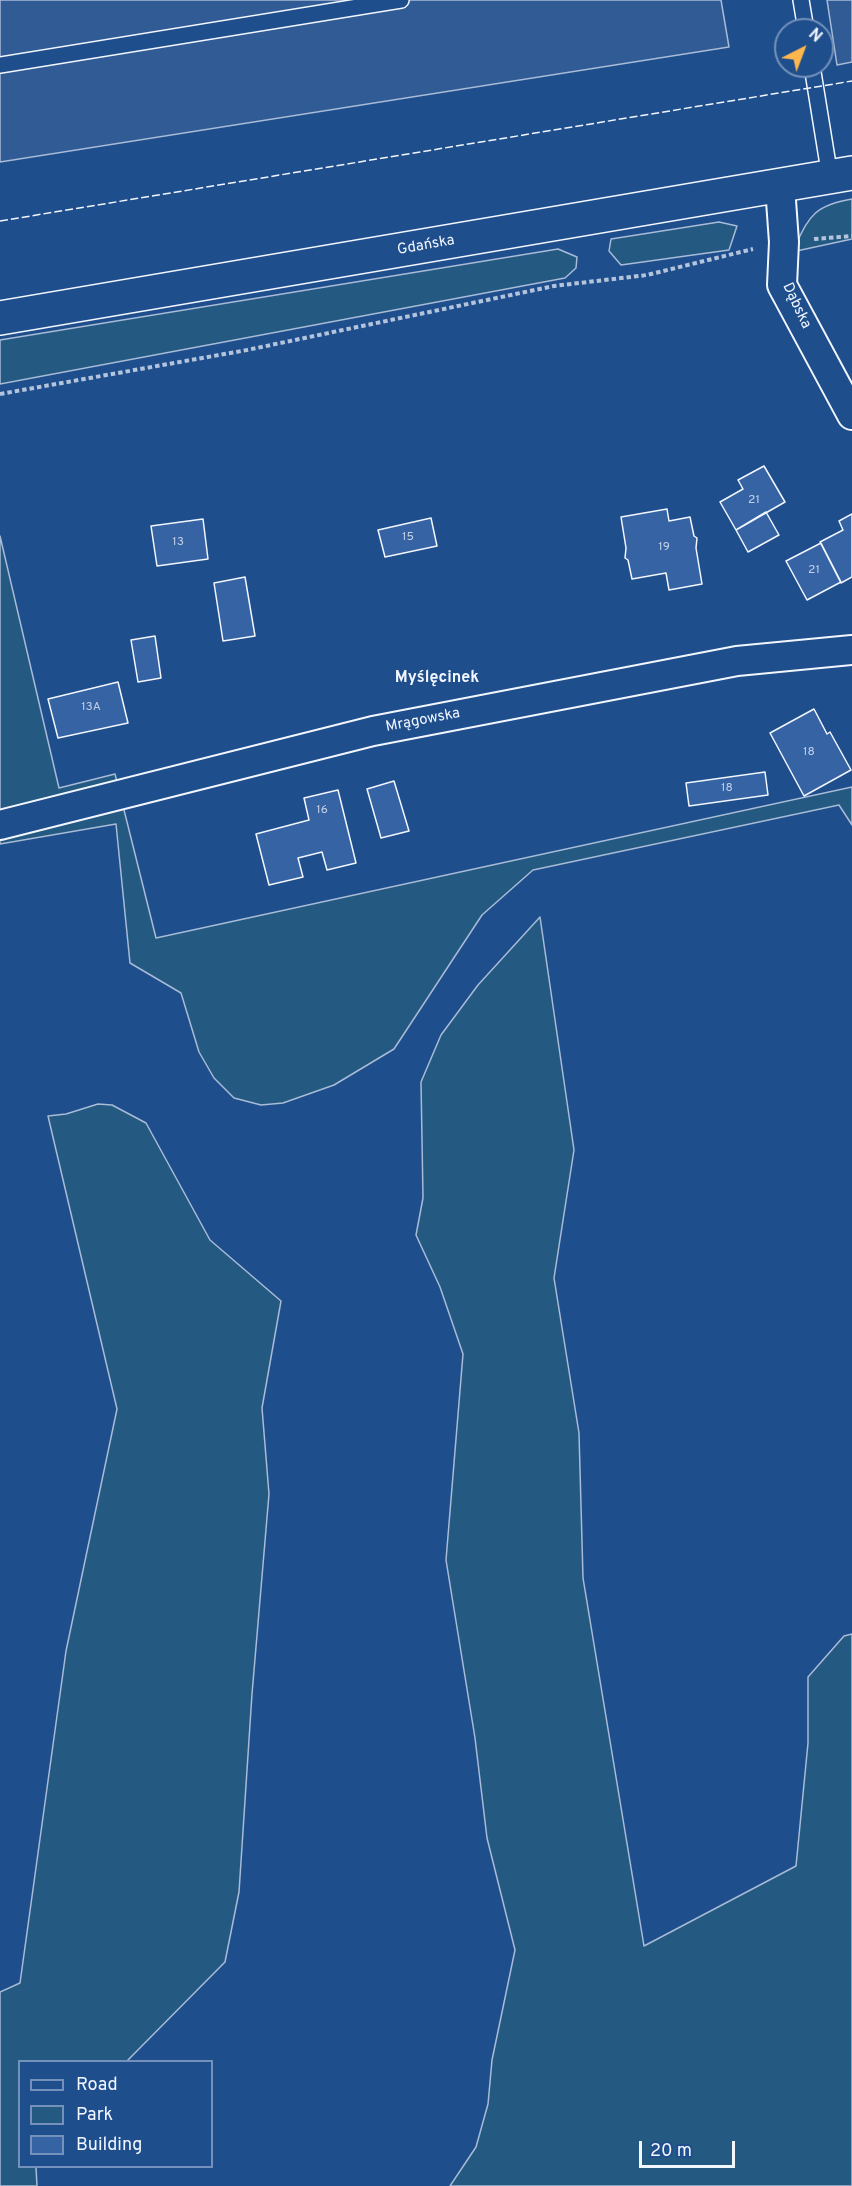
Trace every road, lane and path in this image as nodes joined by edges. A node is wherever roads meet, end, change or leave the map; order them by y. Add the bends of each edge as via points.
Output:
1 (401, 0) edge
2 (801, 0) edge
3 (804, 18) edge
4 (0, 65) edge
5 (815, 78) edge
6 (841, 175) edge
7 (780, 187) junction
8 (852, 236) edge
9 (784, 242) junction
10 (0, 318) edge
11 (0, 394) edge
12 (852, 415) edge
13 (852, 650) edge
14 (0, 825) edge

1 - 4 lane
2 - 3 lane
5 - 6 lane
6 - 7 main road, Gdańska
7 - 9 street, Dąbska
7 - 10 main road, Gdańska
8 - 9 path
9 - 11 path via 647,275 554,286 247,350
9 - 12 street, Dąbska via 782,285
13 - 14 street, Mrągowska via 737,661 373,731

